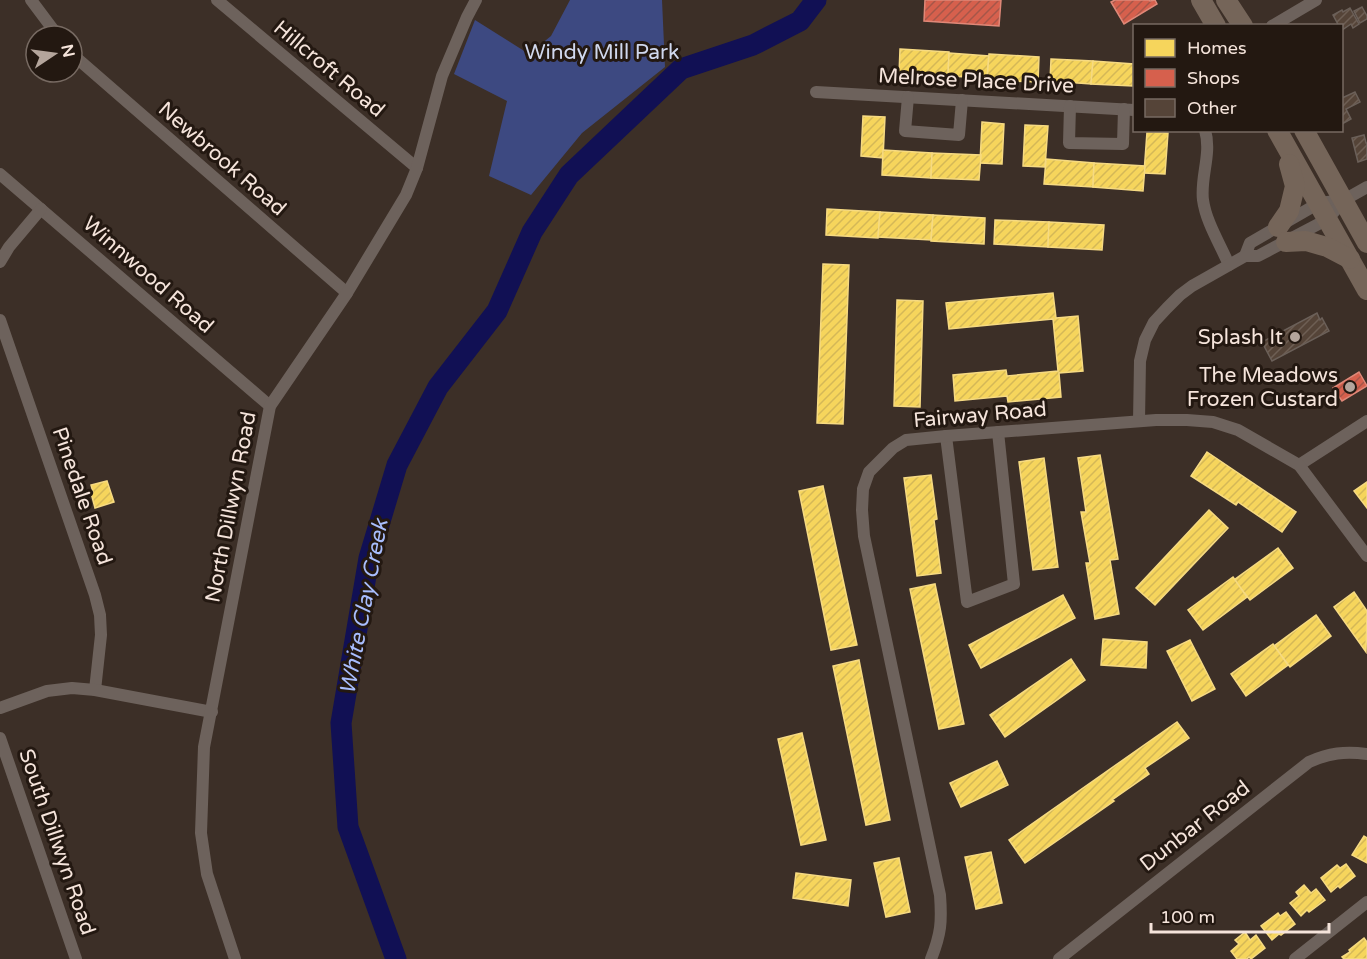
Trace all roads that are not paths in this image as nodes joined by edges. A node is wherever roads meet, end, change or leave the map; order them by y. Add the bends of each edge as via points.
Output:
1 (31, 0) edge
2 (217, 0) edge
3 (476, 0) edge
4 (1201, 0) edge
5 (1227, 0) edge
6 (1316, 0) edge
7 (49, 24) edge
8 (1215, 24) edge
9 (1242, 24) edge
10 (1275, 24) edge
11 (84, 64) edge
12 (816, 92) dead end
13 (908, 97) junction
14 (962, 100) junction
15 (1070, 106) junction
16 (1129, 109) edge
17 (1206, 132) edge
18 (1305, 132) edge
19 (1281, 137) edge
20 (417, 168) junction
21 (0, 174) edge
22 (1367, 187) edge
23 (1344, 200) junction
24 (41, 209) junction
25 (1324, 211) junction
26 (1282, 234) junction
27 (1367, 243) edge
28 (1350, 259) junction
29 (0, 262) edge
30 (1229, 265) junction
31 (1367, 290) edge
32 (347, 293) junction
33 (0, 320) edge
34 (270, 406) junction
35 (1139, 421) junction
36 (1367, 421) edge
37 (998, 432) junction
38 (946, 436) junction
39 (1299, 465) junction
40 (1367, 556) edge
41 (95, 690) junction
42 (0, 708) edge
43 (212, 712) junction
44 (0, 738) edge
45 (1367, 754) edge
46 (1367, 902) edge
47 (76, 959) edge
48 (235, 959) edge
49 (931, 959) edge
50 (1059, 959) edge
51 (1295, 959) edge

1 - 7 street
2 - 20 street, Hillcroft Road
3 - 20 street, North Dillwyn Road via 442,76
4 - 8 main road
5 - 9 main road
6 - 10 street
11 - 32 street, Newbrook Road
12 - 13 street, Melrose Place Drive
13 - 14 street, Melrose Place Drive
13 - 14 street via 905,131 959,135
14 - 15 street, Melrose Place Drive
15 - 16 street, Melrose Place Drive
15 - 16 street via 1069,143 1123,144
17 - 30 street via 1203,198
18 - 23 main road
19 - 25 main road
19 - 26 main road via 1295,186
20 - 32 street, North Dillwyn Road via 406,195
21 - 24 street, Winnwood Road
22 - 23 street
23 - 25 street
23 - 25 street
23 - 27 main road
24 - 29 street
24 - 34 street, Winnwood Road
25 - 26 street
25 - 26 street
25 - 28 main road
26 - 28 main road via 1327,247
26 - 30 street via 1258,256 1245,256
28 - 31 main road
30 - 35 street via 1180,295 1154,322 1140,361
32 - 34 street, North Dillwyn Road
33 - 41 street, Pinedale Road via 95,595 101,635
34 - 43 street, North Dillwyn Road
35 - 37 street, Fairway Road
35 - 39 street, Fairway Road via 1213,422 1238,430
36 - 39 street
37 - 38 street, Fairway Road
37 - 38 street via 1014,584 967,602
38 - 49 street, Fairway Road via 906,440 893,448 869,472 862,510 864,536 940,895 939,939
39 - 40 street, Fairway Road
41 - 42 street via 56,689
41 - 43 street
43 - 48 street, North Dillwyn Road via 204,747 201,833 207,874
44 - 47 street, South Dillwyn Road
45 - 50 street, Dunbar Road via 1334,753 1309,762
46 - 51 street

